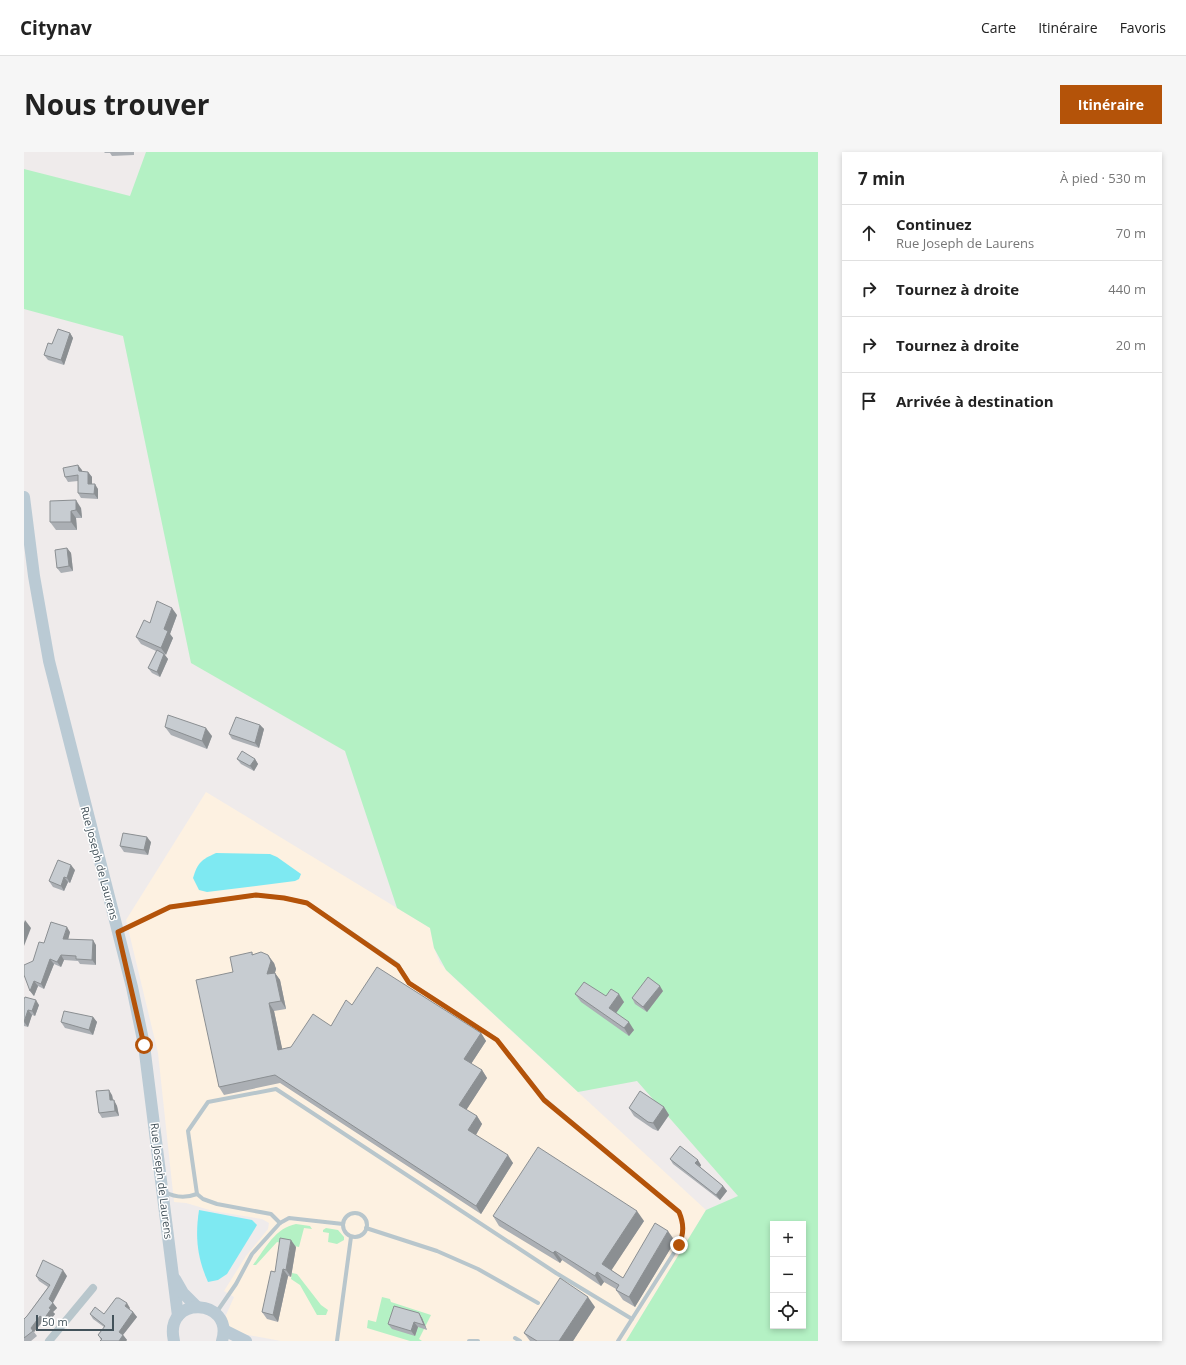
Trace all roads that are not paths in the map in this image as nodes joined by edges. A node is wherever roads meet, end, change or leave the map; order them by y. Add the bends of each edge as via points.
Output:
1 (24, 497) edge
2 (118, 932) junction
3 (161, 1185) junction
4 (197, 1194) junction
5 (280, 1222) junction
6 (343, 1224) junction
7 (366, 1228) junction
8 (351, 1237) junction
9 (175, 1279) junction
10 (93, 1288) dead end
11 (538, 1302) dead end
12 (196, 1306) junction
13 (216, 1314) junction
14 (178, 1316) junction
15 (632, 1319) junction
16 (223, 1336) edge
17 (515, 1338) dead end
18 (171, 1339) edge
19 (49, 1341) edge
20 (246, 1341) edge
21 (337, 1341) edge
22 (469, 1341) edge
23 (478, 1341) edge
24 (520, 1341) edge
25 (618, 1341) edge

1 - 2 main road, Rue Joseph de Laurens via 34,576 49,661
2 - 3 main road, Rue Joseph de Laurens via 144,1045
2 - 15 lane via 170,907 256,895 307,903 398,966 409,983 497,1040 544,1100 679,1212 683,1235 679,1245
3 - 4 lane via 172,1196 187,1198
3 - 9 main road, Rue Joseph de Laurens
4 - 5 lane via 217,1204 270,1214
4 - 15 lane via 188,1131 208,1102 276,1089
5 - 6 lane via 289,1218
5 - 13 lane via 252,1254
6 - 7 lane via 346,1217 356,1214 363,1217
6 - 8 lane via 344,1232
7 - 8 lane via 362,1235
7 - 11 lane via 437,1251
8 - 21 lane
9 - 12 main road, Rue Joseph de Laurens via 183,1293
9 - 14 main road, Rue Joseph de Laurens
10 - 19 street
12 - 13 main road
12 - 14 main road
13 - 16 main road via 220,1318
14 - 18 main road
15 - 25 lane
16 - 20 main road
17 - 24 lane
22 - 23 lane

